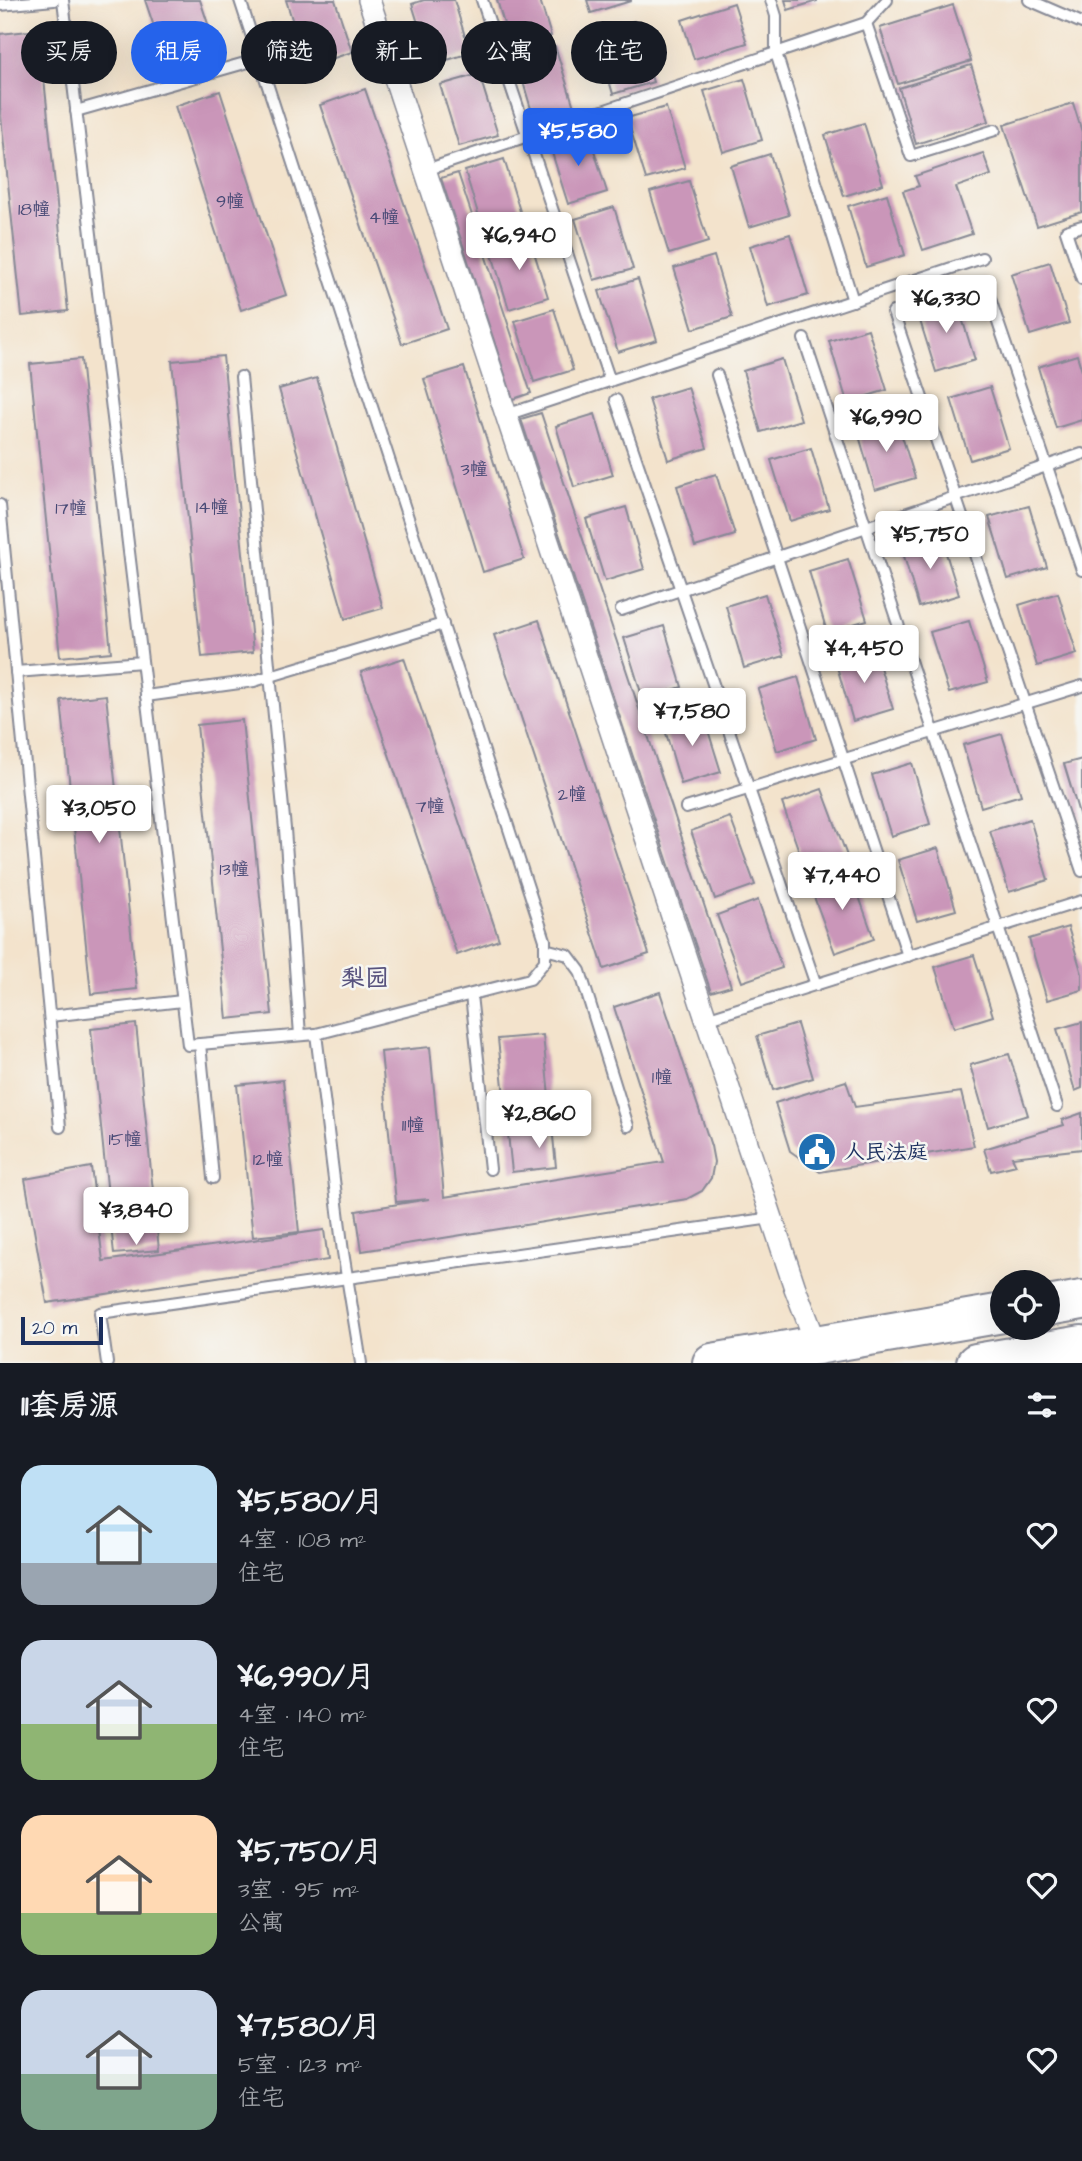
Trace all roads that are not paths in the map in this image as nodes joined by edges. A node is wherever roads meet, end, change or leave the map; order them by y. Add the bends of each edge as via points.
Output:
1 (54, 0) edge
2 (63, 0) edge
3 (240, 0) edge
4 (369, 0) edge
5 (482, 0) edge
6 (771, 0) edge
7 (887, 0) edge
8 (1029, 0) edge
9 (0, 5) edge
10 (247, 21) edge
11 (866, 23) junction
12 (1082, 23) edge
13 (776, 53) junction
14 (241, 64) edge
15 (267, 84) edge
16 (76, 111) junction
17 (995, 130) dead end
18 (528, 136) junction
19 (426, 170) junction
20 (1082, 226) edge
21 (982, 258) dead end
22 (1082, 279) edge
23 (985, 284) dead end
24 (853, 301) junction
25 (893, 312) dead end
26 (804, 339) dead end
27 (717, 374) dead end
28 (241, 376) dead end
29 (610, 381) junction
30 (616, 400) dead end
31 (506, 415) junction
32 (1082, 454) edge
33 (1047, 466) junction
34 (955, 497) junction
35 (0, 505) edge
36 (866, 527) junction
37 (776, 557) junction
38 (1082, 570) edge
39 (681, 589) junction
40 (621, 610) dead end
41 (443, 624) junction
42 (142, 662) junction
43 (16, 672) junction
44 (270, 676) junction
45 (1082, 685) edge
46 (146, 696) junction
47 (1025, 703) junction
48 (933, 731) junction
49 (844, 759) junction
50 (748, 789) junction
51 (686, 808) dead end
52 (1082, 871) edge
53 (1082, 901) edge
54 (998, 927) junction
55 (545, 949) junction
56 (908, 956) junction
57 (816, 985) junction
58 (471, 995) junction
59 (182, 1001) junction
60 (50, 1016) junction
61 (706, 1019) junction
62 (316, 1034) junction
63 (300, 1035) junction
64 (200, 1044) junction
65 (1057, 1107) dead end
66 (628, 1126) dead end
67 (60, 1127) dead end
68 (490, 1168) dead end
69 (213, 1178) dead end
70 (772, 1218) junction
71 (347, 1277) junction
72 (1082, 1300) edge
73 (1060, 1304) edge
74 (990, 1316) edge
75 (1082, 1345) edge
76 (820, 1354) edge
77 (107, 1363) edge
78 (360, 1363) edge
79 (712, 1363) edge
80 (976, 1363) edge

1 - 9 lane
2 - 16 lane
3 - 10 lane
4 - 19 street
5 - 18 lane
6 - 13 lane
7 - 11 lane
8 - 12 lane
11 - 13 lane
11 - 17 lane via 911,156
13 - 18 lane
13 - 24 lane
14 - 16 lane
15 - 41 lane
16 - 42 lane
18 - 19 lane
18 - 29 lane
19 - 31 street
20 - 22 lane via 1066,231
21 - 24 lane
23 - 33 lane
24 - 29 lane
25 - 34 lane
26 - 36 lane
27 - 37 lane
28 - 44 lane
29 - 31 lane
30 - 39 lane
31 - 61 street
32 - 33 lane
33 - 34 lane
33 - 38 lane
34 - 36 lane
34 - 47 lane
35 - 43 lane
36 - 37 lane
36 - 48 lane
37 - 39 lane
37 - 49 lane
39 - 40 lane
39 - 50 lane
41 - 44 lane
41 - 55 lane
42 - 43 lane
42 - 46 lane
43 - 60 lane
44 - 46 lane
44 - 63 lane
45 - 47 lane
46 - 59 lane
47 - 48 lane
47 - 52 lane
48 - 49 lane
48 - 54 lane
49 - 50 lane
49 - 56 lane
50 - 51 lane
50 - 57 lane
53 - 54 lane
54 - 56 lane
54 - 65 lane
55 - 58 lane via 545,961 530,979
55 - 66 lane via 568,955 580,971
56 - 57 lane
57 - 61 lane
58 - 62 lane
58 - 68 lane
59 - 60 lane
59 - 64 lane via 188,1045
60 - 67 lane
61 - 70 street
62 - 63 lane
62 - 71 lane
63 - 64 lane
64 - 69 lane
70 - 71 lane
70 - 76 street
71 - 77 lane via 100,1312
71 - 78 lane
72 - 73 highway
74 - 76 highway
75 - 80 highway
76 - 79 highway

